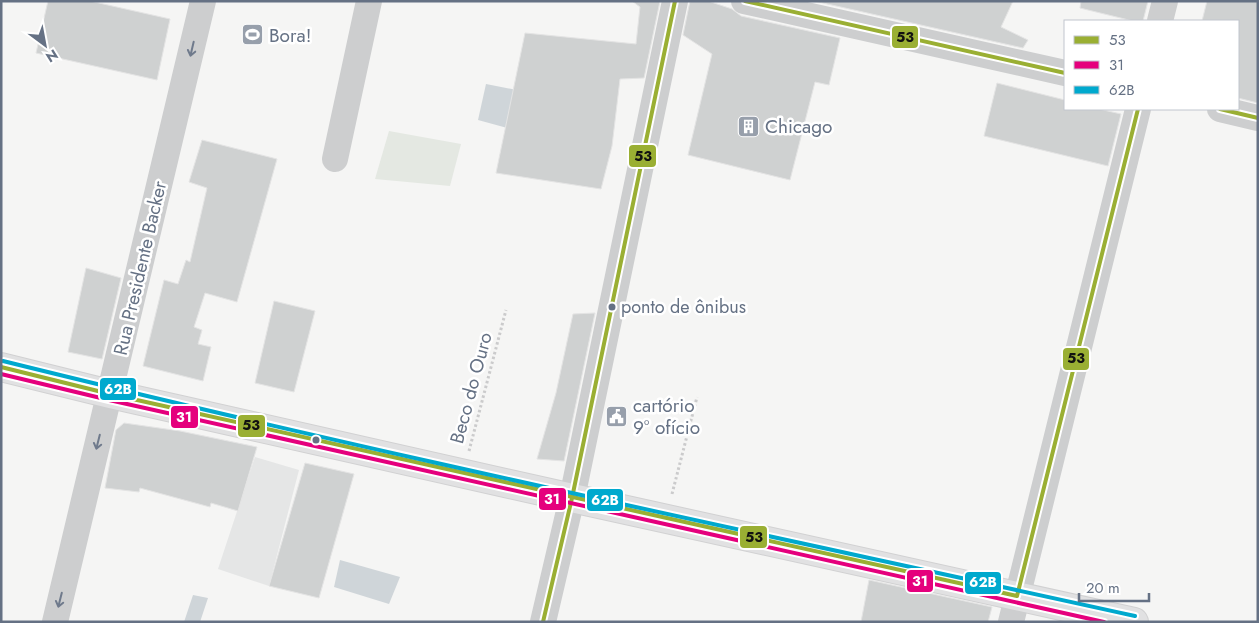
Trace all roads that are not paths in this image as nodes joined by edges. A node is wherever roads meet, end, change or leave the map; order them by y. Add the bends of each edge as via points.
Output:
1 (203, 1) edge
2 (369, 1) edge
3 (675, 1) edge
4 (744, 1) edge
5 (1165, 1) edge
6 (1160, 20) edge
7 (1064, 73) edge
8 (1138, 110) edge
9 (1224, 110) edge
10 (1258, 118) edge
11 (335, 159) dead end
12 (1, 367) edge
13 (110, 394) junction
14 (572, 498) junction
15 (1014, 609) edge
16 (55, 622) edge
17 (543, 622) edge
18 (1134, 622) edge

1 -> 13 street, Rua Presidente Backer
2 - 11 street
3 - 14 street
4 - 7 street
5 - 6 street
8 - 15 street
9 - 10 street
12 - 13 main road
13 - 14 main road
13 -> 16 street, Rua Presidente Backer
14 - 15 main road via 666,519
14 - 17 street
15 - 18 main road

